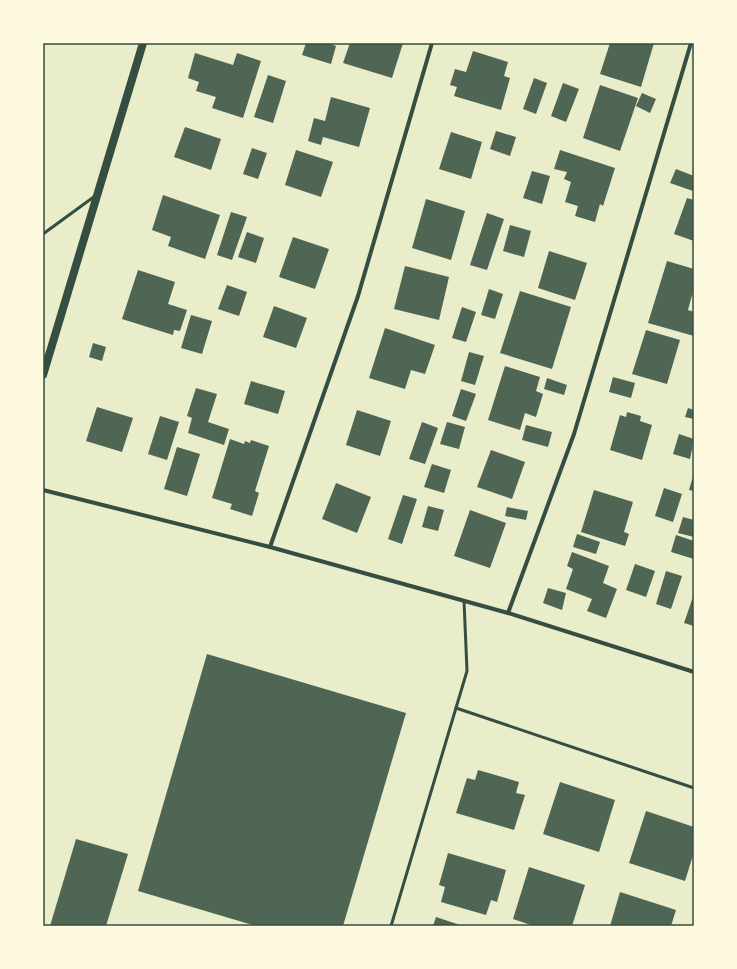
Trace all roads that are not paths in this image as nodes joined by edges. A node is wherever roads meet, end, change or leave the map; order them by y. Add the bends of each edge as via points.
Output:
1 (144, 43) edge
2 (432, 43) edge
3 (691, 43) edge
4 (98, 194) junction
5 (43, 234) edge
6 (43, 375) edge
7 (43, 490) edge
8 (270, 547) junction
9 (464, 601) junction
10 (508, 613) junction
11 (694, 672) edge
12 (456, 708) junction
13 (694, 788) edge
14 (391, 926) edge

1 - 4 main road
2 - 8 street via 358,296
3 - 10 street via 574,434
4 - 5 lane
4 - 6 main road
7 - 8 street
8 - 9 street
9 - 10 street
9 - 12 lane via 467,671
10 - 11 street
12 - 13 lane
12 - 14 lane

